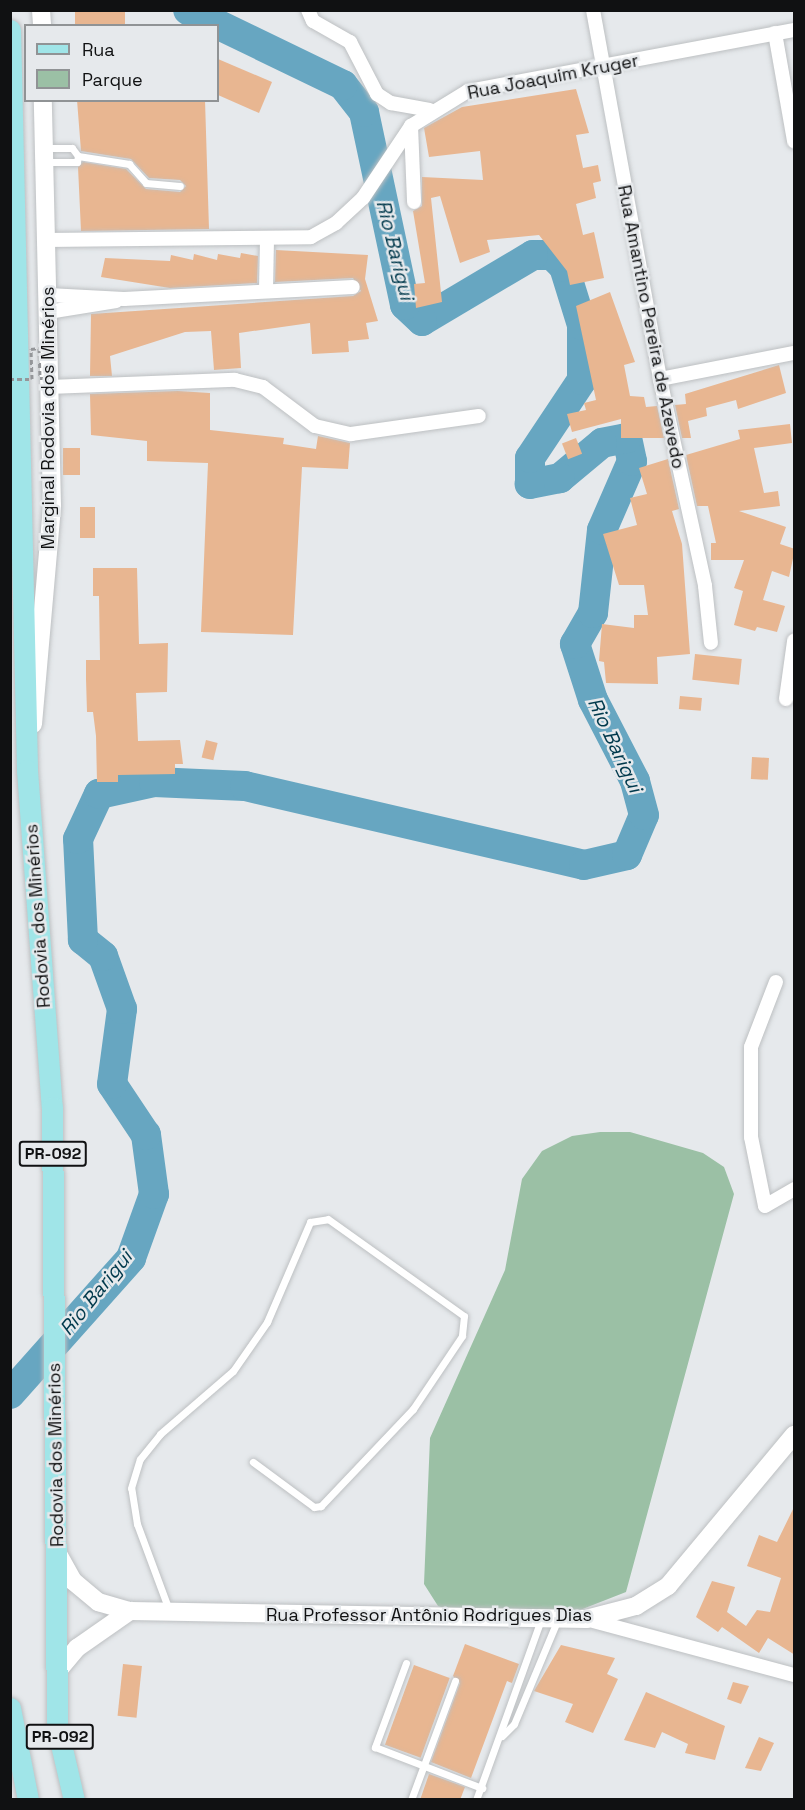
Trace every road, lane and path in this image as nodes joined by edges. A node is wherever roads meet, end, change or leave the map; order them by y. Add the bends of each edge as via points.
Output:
1 (308, 10) edge
2 (593, 10) edge
3 (10, 30) edge
4 (795, 30) edge
5 (775, 33) junction
6 (603, 66) junction
7 (43, 102) edge
8 (429, 110) junction
9 (411, 126) junction
10 (795, 141) edge
11 (43, 155) junction
12 (78, 156) junction
13 (180, 186) dead end
14 (414, 202) dead end
15 (45, 240) junction
16 (267, 241) junction
17 (353, 287) dead end
18 (266, 291) junction
19 (48, 304) junction
20 (795, 353) edge
21 (10, 379) edge
22 (660, 379) junction
23 (49, 382) junction
24 (479, 416) dead end
25 (795, 641) edge
26 (711, 643) dead end
27 (786, 699) dead end
28 (27, 770) junction
29 (776, 982) dead end
30 (795, 1189) edge
31 (795, 1435) edge
32 (253, 1462) dead end
33 (57, 1552) junction
34 (130, 1611) junction
35 (170, 1612) junction
36 (550, 1618) junction
37 (586, 1619) junction
38 (406, 1663) dead end
39 (56, 1673) junction
40 (795, 1675) edge
41 (455, 1681) dead end
42 (10, 1708) edge
43 (502, 1737) junction
44 (423, 1767) junction
45 (482, 1788) junction
46 (28, 1800) edge
47 (74, 1800) edge
48 (411, 1800) edge
49 (476, 1800) edge

1 - 8 street via 313,21 350,42 377,94 391,104
2 - 6 street, Rua Amantino Pereira de Azevedo
3 - 28 main road, Rodovia dos Minérios / PR-092
4 - 5 street, Rua Joaquim Kruger
5 - 6 street, Rua Joaquim Kruger
5 - 10 street
6 - 8 street, Rua Joaquim Kruger via 468,91
6 - 22 street, Rua Amantino Pereira de Azevedo
7 - 11 main road, Marginal Rodovia dos Minérios
8 - 9 street, Rua Joaquim Kruger
9 - 14 street
9 - 16 street, Rua Joaquim Kruger via 363,198 336,223 310,237
11 - 12 lane via 72,148
11 - 12 lane via 77,162
11 - 15 main road, Marginal Rodovia dos Minérios
12 - 13 lane via 129,164 146,183
15 - 16 street, Rua Joaquim Kruger
15 - 19 main road, Marginal Rodovia dos Minérios
16 - 18 street
17 - 18 street
18 - 19 street
19 - 23 main road, Marginal Rodovia dos Minérios
20 - 22 street
21 - 23 path, bridge via 32,379 31,349 39,348 40,378
22 - 26 street, Rua Amantino Pereira de Azevedo via 705,585
23 - 24 street via 235,380 262,387 315,426 351,434
23 - 28 main road, Marginal Rodovia dos Minérios via 52,506
25 - 27 street
28 - 33 main road, Rodovia dos Minérios / PR-092 via 52,1107
29 - 30 street via 751,1047 751,1137 765,1206
31 - 37 main road, Rua Professor Antônio Rodrigues Dias via 668,1586 636,1606
32 - 35 lane via 314,1507 321,1506 413,1409 462,1336 464,1316 328,1219 310,1222 267,1322 233,1371 160,1434 140,1459 131,1488 137,1524
33 - 34 main road, Rua Professor Antônio Rodrigues Dias via 73,1581 98,1602
33 - 39 main road, Rodovia dos Minérios / PR-092
34 - 35 main road, Rua Professor Antônio Rodrigues Dias
34 - 39 main road via 77,1648
35 - 36 main road, Rua Professor Antônio Rodrigues Dias
36 - 37 main road, Rua Professor Antônio Rodrigues Dias
36 - 43 lane via 514,1724
36 - 43 lane via 502,1719
37 - 40 street
38 - 44 lane via 375,1747
39 - 47 main road, Rodovia dos Minérios / PR-092 via 57,1727
41 - 44 lane
42 - 46 main road, PR-092
43 - 45 lane
44 - 45 lane
44 - 48 lane
45 - 49 lane

